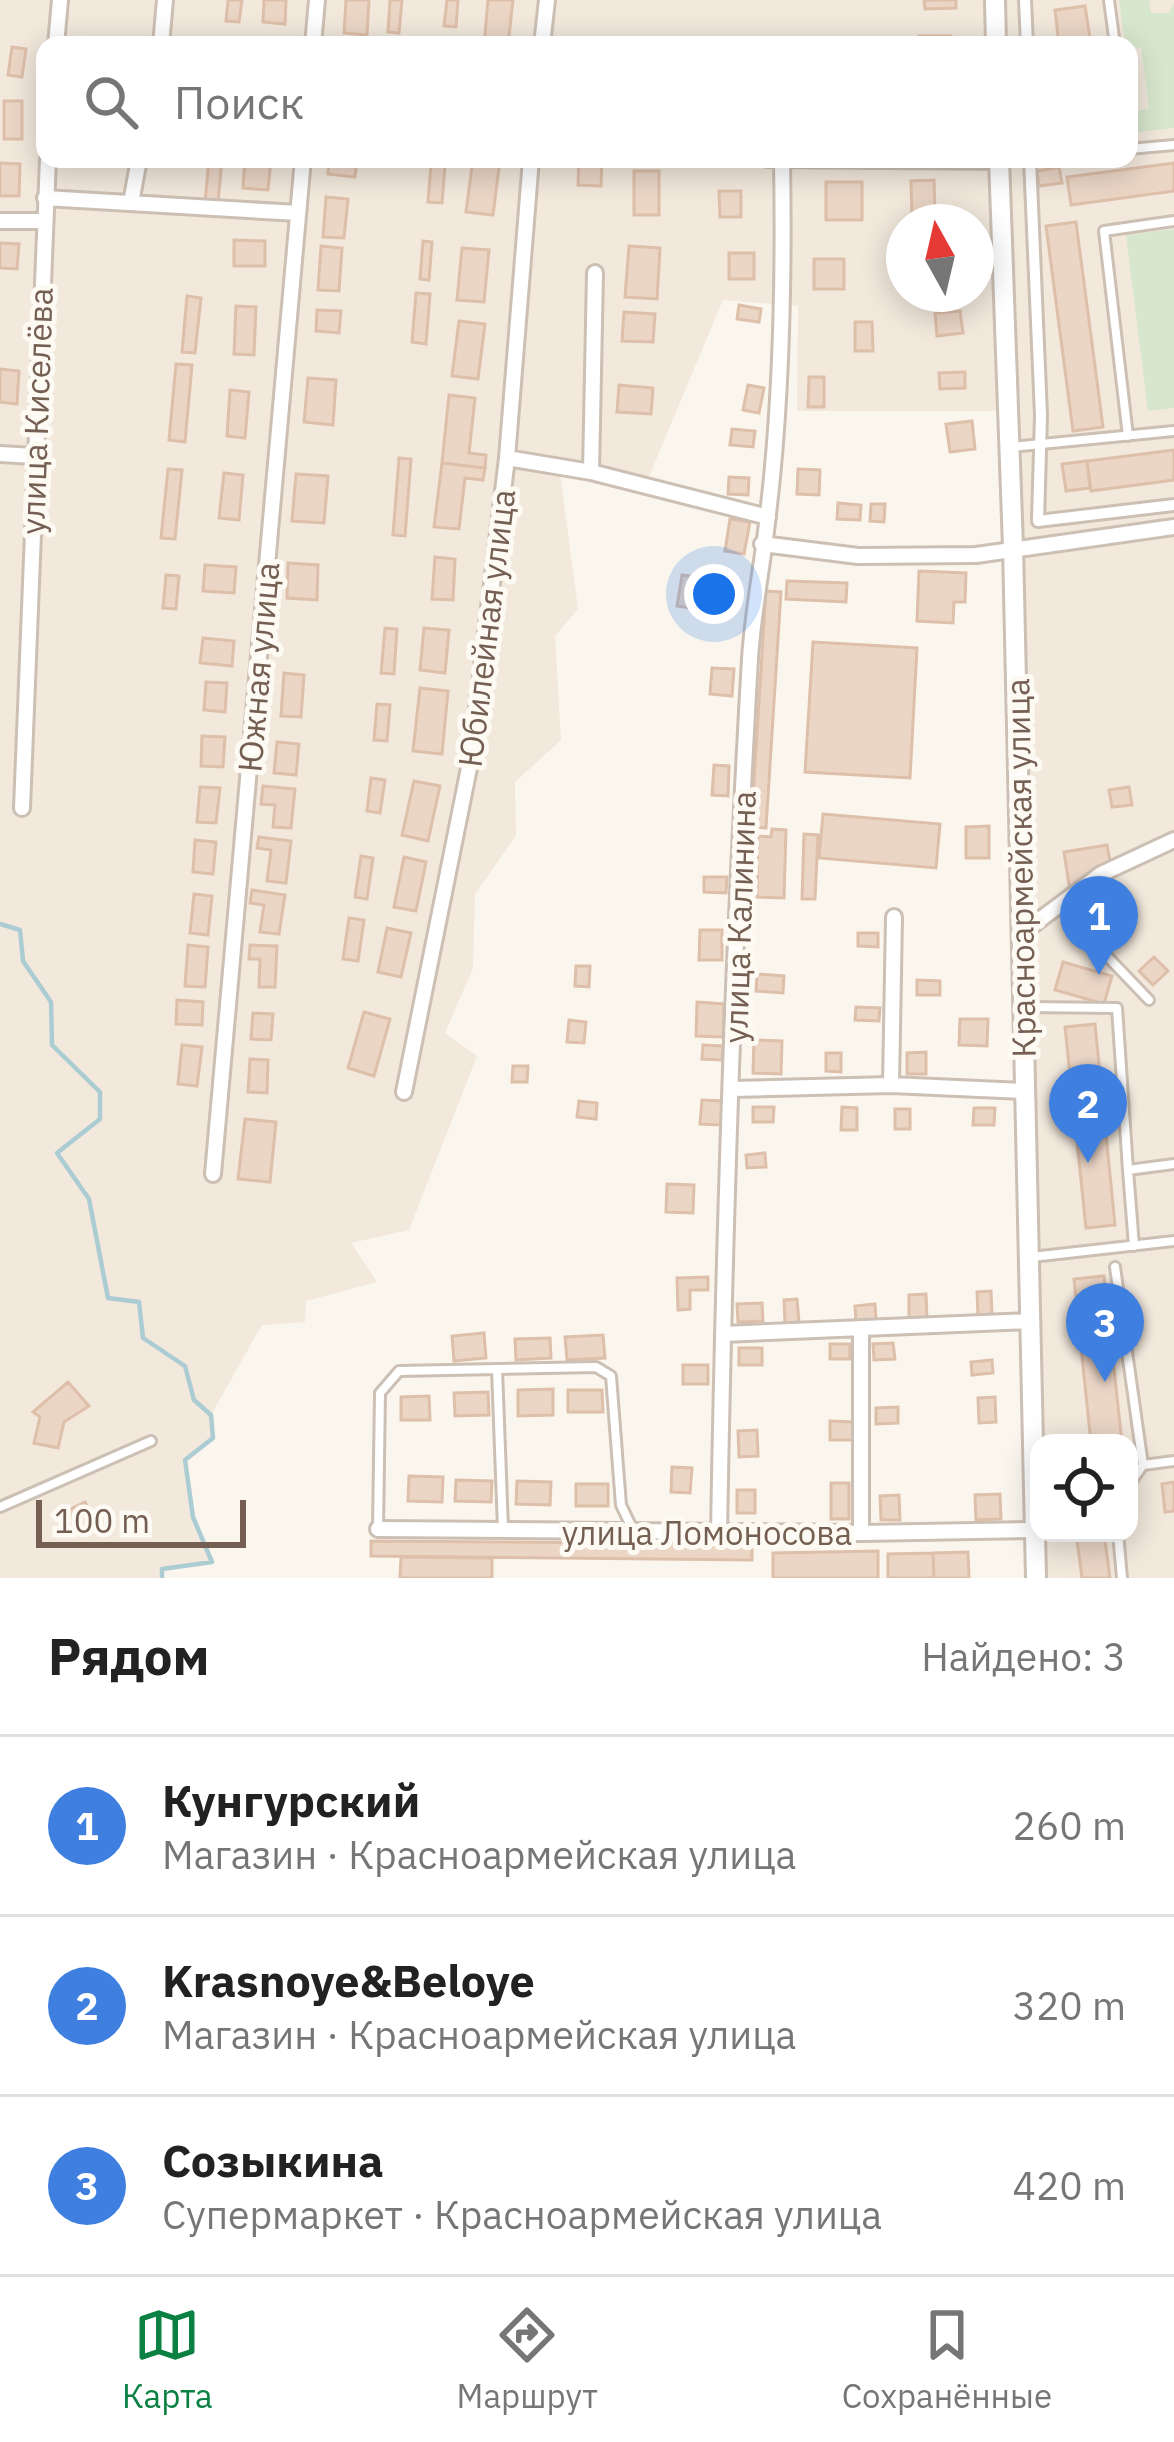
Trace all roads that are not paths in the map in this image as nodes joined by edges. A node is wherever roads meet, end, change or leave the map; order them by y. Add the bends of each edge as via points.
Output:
1 (59, 0) edge
2 (165, 0) edge
3 (317, 0) edge
4 (547, 0) edge
5 (995, 0) edge
6 (1025, 0) edge
7 (1109, 0) edge
8 (57, 36) edge
9 (161, 36) edge
10 (315, 36) edge
11 (543, 36) edge
12 (996, 36) edge
13 (1027, 36) edge
14 (1114, 36) edge
15 (1174, 145) edge
16 (1138, 148) edge
17 (47, 168) edge
18 (137, 168) edge
19 (302, 168) edge
20 (530, 168) edge
21 (782, 168) edge
22 (1006, 168) edge
23 (1030, 168) edge
24 (45, 198) junction
25 (131, 203) junction
26 (298, 213) junction
27 (0, 221) edge
28 (44, 221) junction
29 (1174, 221) edge
30 (595, 273) dead end
31 (1174, 431) edge
32 (1128, 436) junction
33 (1040, 445) junction
34 (1008, 448) junction
35 (0, 454) edge
36 (34, 456) junction
37 (508, 458) junction
38 (591, 472) junction
39 (1174, 505) edge
40 (768, 517) junction
41 (1174, 526) edge
42 (762, 544) junction
43 (1013, 548) junction
44 (22, 808) dead end
45 (1174, 840) edge
46 (1059, 906) junction
47 (894, 916) dead end
48 (1022, 933) junction
49 (1149, 1000) dead end
50 (1024, 1007) junction
51 (891, 1085) junction
52 (733, 1089) junction
53 (1025, 1090) junction
54 (404, 1092) dead end
55 (1174, 1164) edge
56 (1128, 1170) junction
57 (213, 1174) dead end
58 (1174, 1240) edge
59 (1134, 1246) junction
60 (1030, 1257) junction
61 (1115, 1267) dead end
62 (1032, 1321) junction
63 (861, 1328) junction
64 (723, 1334) junction
65 (497, 1369) junction
66 (1035, 1434) edge
67 (151, 1441) dead end
68 (1174, 1461) edge
69 (1143, 1466) junction
70 (1138, 1473) edge
71 (0, 1507) edge
72 (378, 1529) joint
73 (503, 1530) junction
74 (1030, 1530) edge
75 (633, 1532) junction
76 (719, 1533) junction
77 (862, 1533) junction
78 (1036, 1542) edge
79 (1119, 1542) edge
80 (1036, 1578) edge
81 (1122, 1578) edge

1 - 8 street
2 - 9 street
3 - 10 street
4 - 11 street
5 - 12 street
6 - 13 street
7 - 14 lane
15 - 16 lane
17 - 24 street, улица Киселёва
18 - 25 street
19 - 26 street, Южная улица
20 - 37 street, Юбилейная улица
21 - 40 street, улица Калинина
22 - 34 street, Красноармейская улица
23 - 33 street
24 - 25 street
24 - 28 street, улица Киселёва
25 - 26 street
26 - 57 street, Южная улица
27 - 28 street
28 - 36 street, улица Киселёва
29 - 32 lane via 1104,231
30 - 38 street
31 - 32 lane
32 - 33 lane
33 - 34 lane
33 - 39 street via 1038,521
34 - 43 street, Красноармейская улица
35 - 36 street
36 - 44 street, улица Киселёва
37 - 38 street
37 - 54 street, Юбилейная улица via 471,758
38 - 40 street
40 - 42 street, улица Калинина
41 - 43 street
42 - 43 street via 858,556
42 - 52 street, улица Калинина via 750,655
43 - 48 street, Красноармейская улица
45 - 46 street via 1101,874
46 - 48 street
46 - 49 lane
47 - 51 street
48 - 50 street, Красноармейская улица
50 - 53 street, Красноармейская улица
50 - 56 lane via 1118,1008
51 - 52 street
51 - 53 street
52 - 64 street, улица Калинина
53 - 60 street, Красноармейская улица
55 - 56 lane
56 - 59 lane
58 - 59 lane
59 - 60 lane
60 - 62 street, Красноармейская улица
61 - 69 lane
62 - 63 street
62 - 66 street, Красноармейская улица
63 - 64 street
63 - 77 street
64 - 76 street, улица Калинина
65 - 72 lane via 399,1371 380,1393
65 - 73 lane
65 - 75 lane via 596,1367 611,1376 621,1505
67 - 71 lane
68 - 69 lane
69 - 70 lane
72 - 73 street, улица Ломоносова
73 - 75 street, улица Ломоносова
74 - 77 street, улица Ломоносова
75 - 76 street, улица Ломоносова
76 - 77 street, улица Ломоносова
78 - 80 street, Красноармейская улица
79 - 81 lane

